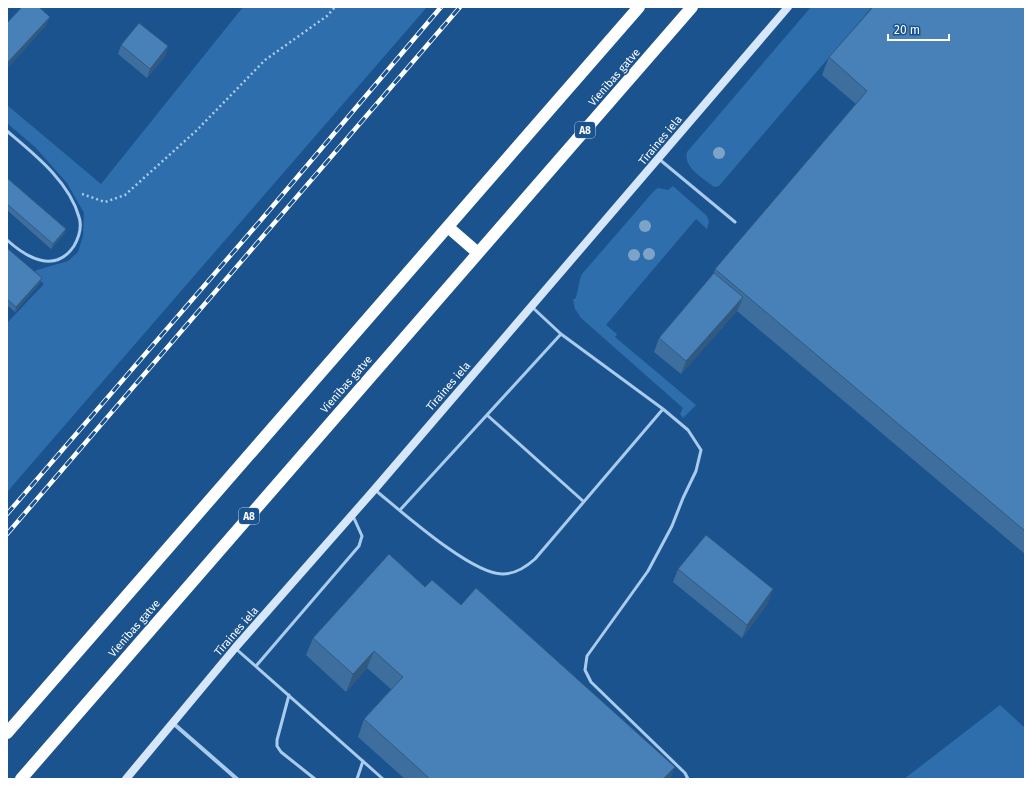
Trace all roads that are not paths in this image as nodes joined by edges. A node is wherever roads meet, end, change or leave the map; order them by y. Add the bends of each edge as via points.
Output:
1 (639, 7) edge
2 (692, 7) edge
3 (788, 7) edge
4 (7, 131) edge
5 (659, 158) junction
6 (735, 222) dead end
7 (448, 227) junction
8 (7, 240) edge
9 (478, 253) junction
10 (531, 306) junction
11 (561, 334) junction
12 (663, 410) junction
13 (487, 415) junction
14 (374, 490) junction
15 (583, 501) junction
16 (400, 510) junction
17 (352, 514) junction
18 (235, 648) junction
19 (256, 666) junction
20 (289, 695) junction
21 (174, 724) junction
22 (7, 733) edge
23 (363, 761) junction
24 (21, 779) edge
25 (126, 779) edge
26 (238, 779) edge
27 (314, 779) edge
28 (357, 779) edge
29 (383, 779) edge
30 (688, 779) edge

1 - 7 highway
2 - 9 highway, Vienības gatve / A8
3 - 5 street, Tīraines iela
4 - 8 lane via 34,154 57,179 73,201 80,229 77,241 69,253 61,259 51,261 29,257
5 - 6 lane
5 - 10 street, Tīraines iela
7 - 9 highway
7 - 22 highway
9 - 24 highway, Vienības gatve / A8
10 - 11 lane
10 - 14 street, Tīraines iela
11 - 12 lane
11 - 13 lane
12 - 15 lane
12 - 30 lane via 688,430 701,450 696,471 672,526 648,571 587,656 585,670 591,682
13 - 15 lane
13 - 16 lane
14 - 16 lane
14 - 17 street, Tīraines iela
15 - 16 lane via 526,567 503,574 478,567 463,558
17 - 18 street, Tīraines iela
17 - 19 lane via 362,536 359,546
18 - 19 lane
18 - 21 street, Tīraines iela
19 - 20 lane
20 - 23 lane
20 - 27 lane via 277,746
21 - 25 street, Tīraines iela
21 - 26 street
23 - 28 lane
23 - 29 lane

